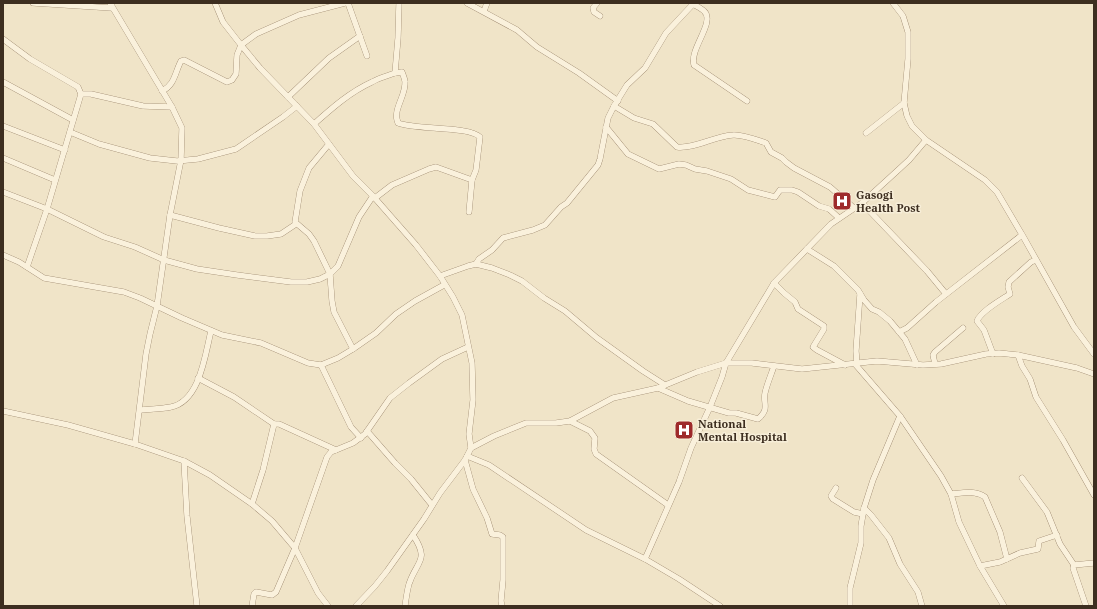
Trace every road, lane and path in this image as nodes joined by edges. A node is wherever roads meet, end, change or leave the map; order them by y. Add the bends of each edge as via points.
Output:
1 (33, 3) edge
2 (215, 3) edge
3 (347, 3) edge
4 (399, 3) edge
5 (467, 3) edge
6 (486, 3) edge
7 (596, 3) edge
8 (893, 3) edge
9 (693, 4) edge
10 (111, 6) edge
11 (484, 11) junction
12 (600, 16) dead end
13 (360, 36) junction
14 (3, 39) edge
15 (241, 46) junction
16 (367, 56) dead end
17 (395, 73) junction
18 (3, 82) edge
19 (162, 91) junction
20 (81, 94) junction
21 (288, 97) junction
22 (618, 101) junction
23 (747, 101) dead end
24 (904, 103) junction
25 (297, 106) junction
26 (614, 106) junction
27 (172, 107) junction
28 (73, 120) junction
29 (314, 124) junction
30 (3, 126) edge
31 (606, 127) junction
32 (70, 132) junction
33 (866, 133) dead end
34 (926, 140) junction
35 (329, 144) junction
36 (65, 150) junction
37 (3, 158) edge
38 (182, 160) junction
39 (55, 180) junction
40 (472, 180) junction
41 (3, 192) edge
42 (374, 197) junction
43 (862, 203) junction
44 (854, 208) junction
45 (47, 209) junction
46 (469, 212) dead end
47 (170, 215) junction
48 (839, 218) junction
49 (296, 224) junction
50 (1022, 235) junction
51 (807, 249) junction
52 (3, 255) edge
53 (164, 260) junction
54 (1036, 260) junction
55 (476, 264) junction
56 (27, 267) junction
57 (330, 274) junction
58 (440, 276) junction
59 (774, 283) junction
60 (444, 285) junction
61 (860, 294) junction
62 (946, 294) junction
63 (157, 306) junction
64 (963, 328) dead end
65 (211, 331) junction
66 (900, 332) junction
67 (468, 347) junction
68 (353, 349) junction
69 (993, 354) junction
70 (1094, 354) edge
71 (1018, 355) junction
72 (726, 364) junction
73 (856, 364) junction
74 (935, 364) junction
75 (321, 365) junction
76 (845, 365) junction
77 (917, 365) junction
78 (774, 366) junction
79 (1094, 374) edge
80 (198, 378) junction
81 (665, 385) junction
82 (658, 388) junction
83 (710, 407) junction
84 (140, 410) junction
85 (3, 412) edge
86 (900, 416) junction
87 (570, 421) junction
88 (274, 424) junction
89 (351, 427) junction
90 (367, 431) junction
91 (361, 438) junction
92 (354, 443) junction
93 (135, 444) junction
94 (471, 448) junction
95 (336, 450) junction
96 (466, 458) junction
97 (184, 461) junction
98 (1022, 478) dead end
99 (836, 488) dead end
100 (950, 494) junction
101 (1094, 495) edge
102 (252, 504) junction
103 (432, 505) junction
104 (668, 505) junction
105 (863, 511) junction
106 (413, 535) junction
107 (1057, 535) junction
108 (295, 548) junction
109 (645, 559) junction
110 (1007, 559) junction
111 (1094, 563) edge
112 (1074, 565) junction
113 (980, 566) junction
114 (851, 605) edge
115 (197, 606) edge
116 (252, 606) edge
117 (328, 606) edge
118 (356, 606) edge
119 (405, 606) edge
120 (502, 606) edge
121 (720, 606) edge
122 (922, 606) edge
123 (1004, 606) edge
124 (1086, 606) edge

1 - 10 street
2 - 15 street via 223,22
3 - 13 street
3 - 15 street via 284,21 256,34
4 - 17 street
5 - 11 street
6 - 11 street
7 - 12 street via 594,12
8 - 24 street via 903,16 908,32
9 - 22 street via 666,33 645,68 627,85
9 - 23 street via 705,11 707,17 706,28 693,54 694,64
10 - 19 street
11 - 22 street via 517,30 537,47
13 - 16 street
13 - 21 street via 329,58
14 - 20 street via 30,59 78,87
15 - 19 street via 237,55 236,74 232,80 227,82 184,60 181,61 171,85
15 - 21 street
17 - 29 street via 356,91
17 - 40 street via 402,72 405,81 396,120 398,123 478,134 480,137 476,170
18 - 28 street
19 - 27 street
20 - 27 street via 143,106
20 - 28 street
21 - 25 street
22 - 26 street
24 - 33 street
24 - 34 street via 912,126
25 - 29 street
25 - 38 street via 236,149 213,156
26 - 31 street
26 - 44 street via 634,118 653,124 677,147 733,135 766,143 771,152 794,168 830,187
27 - 38 street via 182,128
28 - 32 street
29 - 35 street
30 - 36 street
31 - 48 street via 628,154 658,169 686,165 730,179 748,190 775,197 780,190 792,190 829,209
31 - 55 street via 598,165 567,203 545,225 503,238
32 - 36 street
32 - 38 street via 137,155
34 - 43 street via 909,160
34 - 50 street via 985,180 997,192
35 - 42 street via 352,176
35 - 49 street via 309,168 300,191 295,214
36 - 39 street
37 - 39 street
38 - 47 street
39 - 45 street
40 - 42 street via 436,167 392,185
40 - 46 street
41 - 45 street
42 - 57 street via 359,217 338,266
42 - 58 street
43 - 44 street
43 - 62 street
44 - 48 street
45 - 53 street via 104,237
45 - 56 street
47 - 49 street via 255,236 275,236
47 - 53 street
48 - 51 street
49 - 57 street via 309,234
50 - 54 street
50 - 62 street
51 - 59 street
51 - 61 street via 834,266
52 - 56 street
53 - 57 street via 230,274 291,282 307,282
53 - 63 street
54 - 69 street via 1010,282 1010,294 978,318
54 - 70 street via 1074,327
55 - 58 street
55 - 81 street via 522,281
56 - 63 street via 44,278 124,292
57 - 68 street via 334,312
58 - 60 street
59 - 72 street
59 - 76 street via 795,302 798,309 824,326 813,347
60 - 67 street via 454,296 462,316
60 - 68 street via 396,314
61 - 66 street via 872,309 885,316
61 - 73 street
62 - 66 street
63 - 65 street
63 - 84 street via 150,334
64 - 74 street via 935,352
65 - 75 street via 261,344 308,363
65 - 80 street
66 - 77 street
67 - 90 street via 442,359 390,398
67 - 94 street via 472,363 473,400 469,434
68 - 75 street
69 - 71 street
69 - 74 street
71 - 79 street
71 - 101 street via 1036,397
72 - 78 street via 752,363
72 - 81 street
72 - 83 street
73 - 76 street
73 - 77 street via 877,361
73 - 86 street
74 - 77 street
75 - 89 street
76 - 78 street via 802,369
78 - 83 street via 766,392 767,405 758,419
80 - 84 street via 184,401 172,407
80 - 88 street via 234,397
81 - 82 street
82 - 83 street
82 - 87 street via 613,398
83 - 104 street
84 - 93 street
85 - 93 street via 68,425
86 - 100 street via 930,459
86 - 105 street
87 - 94 street via 556,424 526,423
87 - 104 street via 590,431 595,438 596,454
88 - 95 street via 280,424
88 - 102 street
89 - 91 street
89 - 92 street
90 - 91 street
90 - 103 street
91 - 92 street
92 - 95 street
93 - 97 street
94 - 96 street
95 - 108 street via 327,457
96 - 103 street
96 - 109 street via 488,465 586,530
96 - 120 street via 473,489 492,534 503,537
97 - 102 street via 210,475
97 - 115 street
98 - 107 street via 1047,512
99 - 105 street via 831,494 833,498 854,512
100 - 110 street via 973,492 985,497 1000,532
100 - 113 street via 959,522
102 - 108 street via 272,521
103 - 106 street
104 - 109 street
105 - 114 street via 861,543 850,588
105 - 122 street via 871,515 889,538 900,564 918,592
106 - 118 street via 375,586
106 - 119 street via 422,553 410,583
107 - 110 street via 1039,540 1038,549
107 - 112 street
108 - 116 street via 276,592 272,595 256,592 252,598
108 - 117 street via 318,594
109 - 121 street
110 - 113 street
111 - 112 street
112 - 124 street
113 - 123 street

